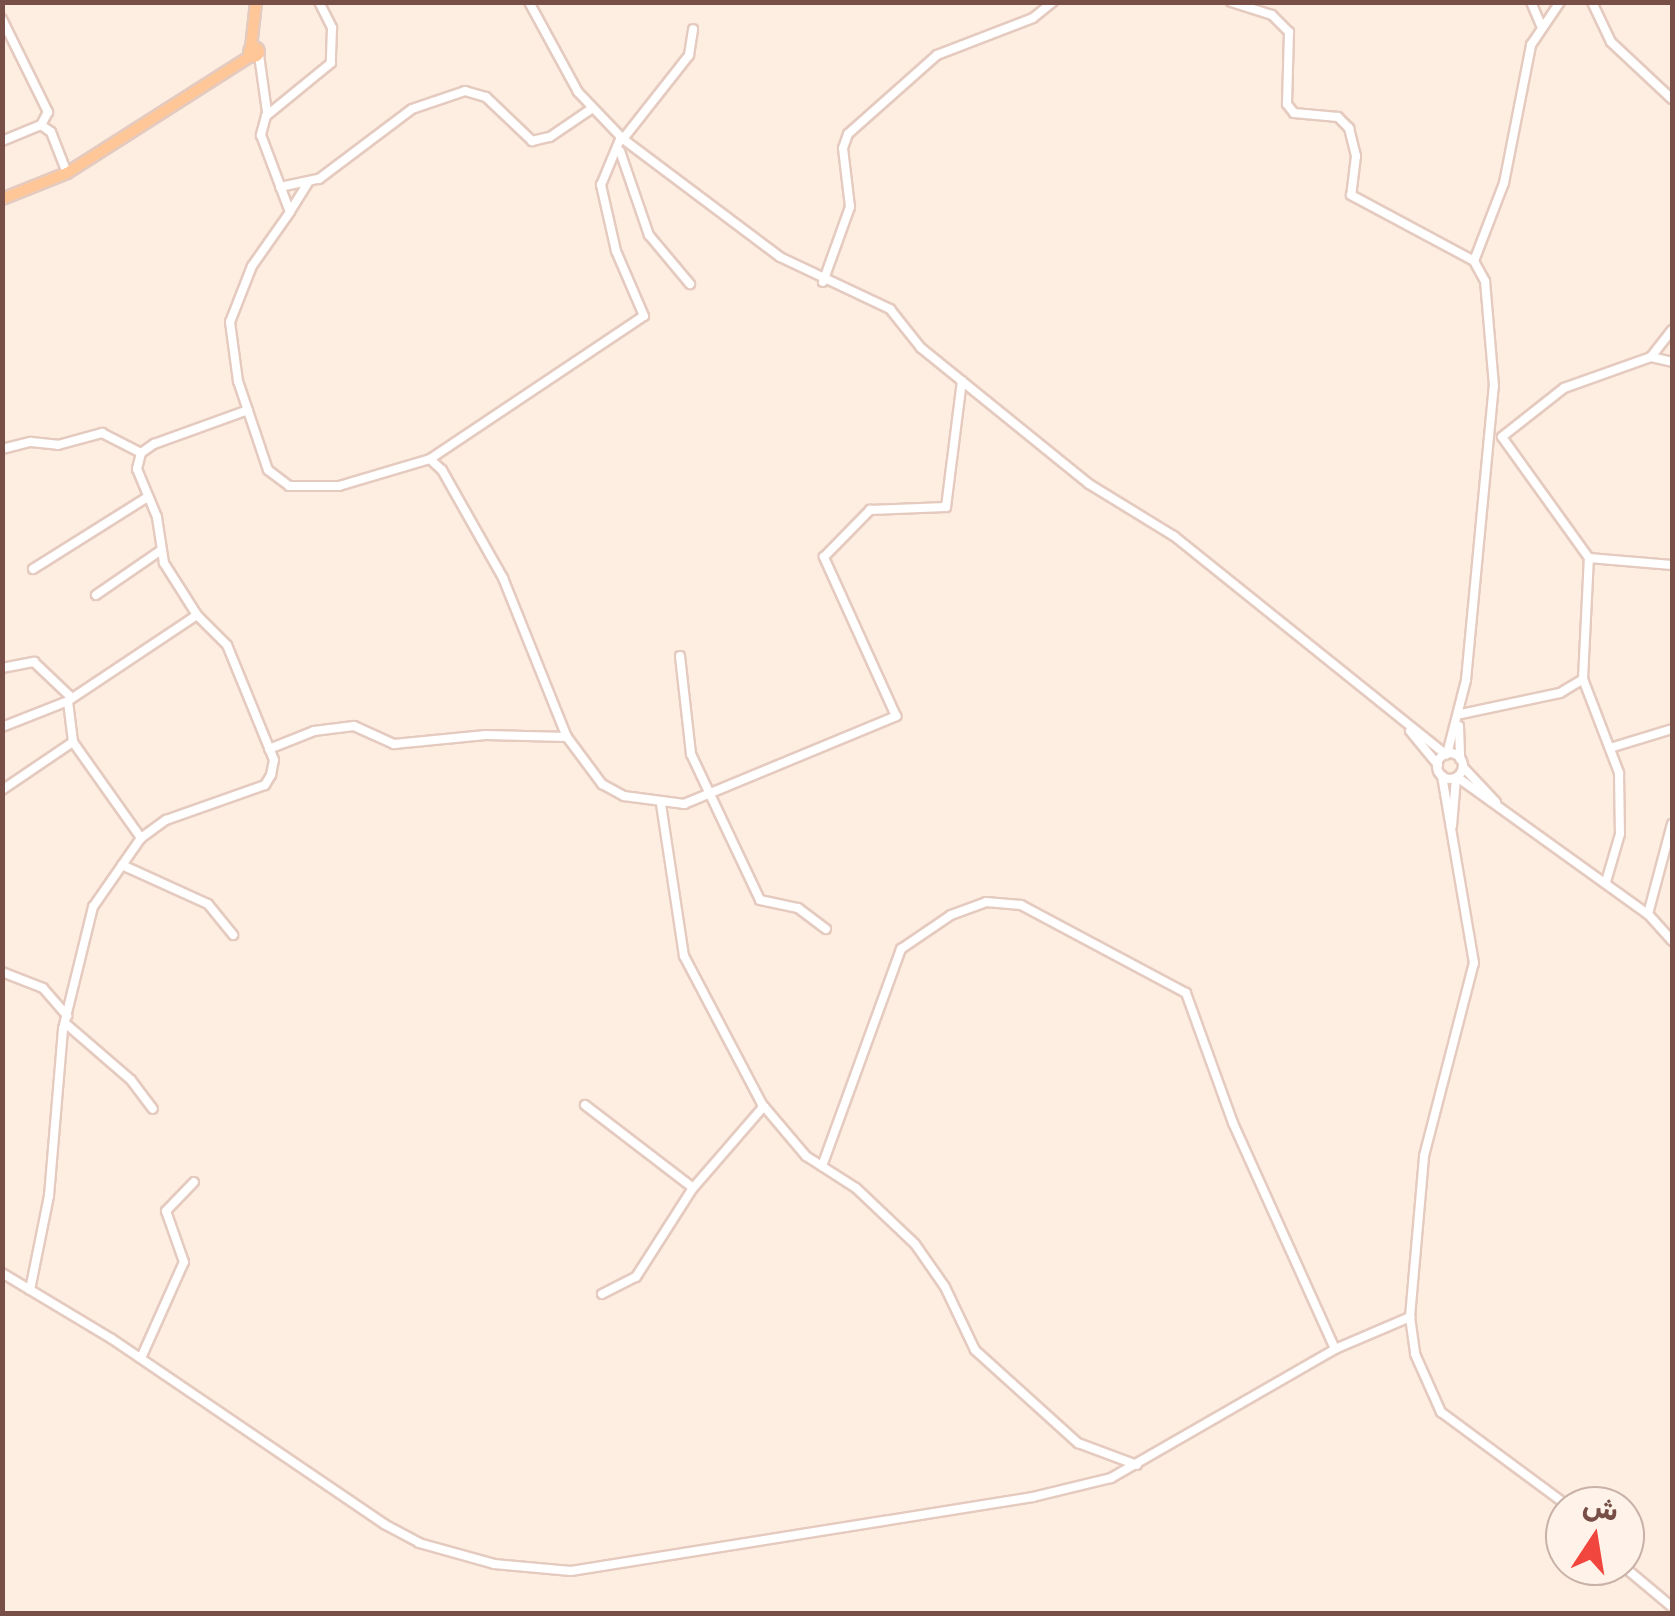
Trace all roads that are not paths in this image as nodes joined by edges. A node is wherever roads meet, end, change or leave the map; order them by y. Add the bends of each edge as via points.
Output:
1 (256, 2) edge
2 (319, 2) edge
3 (528, 2) edge
4 (1053, 2) edge
5 (1231, 2) edge
6 (1532, 2) edge
7 (1560, 2) edge
8 (1592, 2) edge
9 (2, 19) edge
10 (1542, 26) junction
11 (694, 29) dead end
12 (254, 50) junction
13 (270, 99) junction
14 (283, 100) junction
15 (1672, 100) edge
16 (590, 109) junction
17 (266, 116) junction
18 (41, 125) junction
19 (2, 141) edge
20 (621, 141) junction
21 (67, 173) junction
22 (307, 184) junction
23 (280, 186) junction
24 (2, 199) edge
25 (290, 212) junction
26 (1474, 261) junction
27 (822, 282) junction
28 (690, 284) dead end
29 (1672, 330) edge
30 (1651, 357) junction
31 (1672, 362) edge
32 (962, 382) junction
33 (248, 410) junction
34 (1502, 437) junction
35 (1490, 446) junction
36 (2, 450) edge
37 (140, 453) junction
38 (430, 460) junction
39 (148, 498) junction
40 (160, 551) junction
41 (1589, 558) junction
42 (1672, 564) edge
43 (33, 569) dead end
44 (96, 595) dead end
45 (196, 615) junction
46 (680, 656) dead end
47 (2, 668) edge
48 (1583, 679) junction
49 (70, 700) junction
50 (1460, 718) junction
51 (2, 728) edge
52 (1672, 729) edge
53 (1410, 731) junction
54 (567, 738) junction
55 (74, 742) junction
56 (1610, 748) junction
57 (269, 750) junction
58 (1448, 751) junction
59 (1462, 763) junction
60 (1438, 765) junction
61 (1442, 776) junction
62 (1456, 778) junction
63 (2, 790) edge
64 (1472, 791) junction
65 (708, 794) junction
66 (1454, 798) junction
67 (1496, 802) junction
68 (662, 804) junction
69 (1672, 824) edge
70 (1452, 836) junction
71 (141, 838) junction
72 (122, 865) junction
73 (1606, 882) junction
74 (1648, 914) junction
75 (826, 929) dead end
76 (233, 934) dead end
77 (1672, 941) edge
78 (2, 972) edge
79 (66, 1019) junction
80 (585, 1104) dead end
81 (764, 1106) junction
82 (153, 1109) dead end
83 (822, 1166) junction
84 (194, 1182) dead end
85 (693, 1188) junction
86 (2, 1273) edge
87 (30, 1290) junction
88 (602, 1294) dead end
89 (1410, 1317) junction
90 (1336, 1349) junction
91 (140, 1358) junction
92 (1112, 1460) junction
93 (1141, 1465) junction
94 (1111, 1478) junction
95 (1545, 1489) edge
96 (1645, 1584) edge
97 (1672, 1607) edge

1 - 12 main road
2 - 14 street via 332,28 331,63
3 - 16 street
4 - 27 street via 1033,18 938,55 848,134 843,148 850,206
5 - 26 street via 1272,15 1289,32 1287,104 1294,113 1338,117 1350,128 1356,156 1352,195
6 - 10 street
7 - 10 street
8 - 15 street via 1611,42
9 - 18 street via 48,112
10 - 26 street via 1531,45 1504,184
11 - 20 street via 689,55
12 - 13 street
12 - 21 main road
13 - 14 street
13 - 17 street
14 - 17 street
16 - 20 street
16 - 22 street via 550,138 532,141 486,97 465,91 412,109
17 - 23 street via 261,135
18 - 19 street
18 - 21 street via 51,132
20 - 27 street
20 - 28 street via 648,235
20 - 38 street via 601,185 616,251 644,316
21 - 24 main road
22 - 23 street
22 - 25 street
23 - 25 street
25 - 33 street via 252,266 230,322
26 - 35 street via 1485,282 1490,330
27 - 32 street via 854,288 890,309 920,348
29 - 30 street
30 - 31 street
30 - 34 street via 1564,388
32 - 53 street via 1090,484 1174,536
32 - 65 street via 946,507 879,506 824,557 896,716
33 - 37 street via 187,428
33 - 38 street via 268,470 290,486 360,484
34 - 35 street
34 - 41 street
35 - 50 street
36 - 37 street via 31,442 58,446 102,433
37 - 39 street via 137,470
38 - 54 street via 503,578
39 - 40 street
39 - 43 street
40 - 44 street
40 - 45 street
41 - 42 street
41 - 48 street
45 - 49 street
45 - 57 street via 227,646
46 - 65 street via 691,754
47 - 49 street via 34,662
48 - 50 street via 1560,693
48 - 56 street
49 - 51 street
49 - 55 street
50 - 58 street
50 - 59 street
52 - 56 street
53 - 58 street
53 - 60 street
54 - 57 street via 486,735 394,744 354,726 314,731
54 - 68 street via 602,784
55 - 63 street
55 - 71 street
56 - 73 street via 1619,773 1620,834
57 - 71 street via 274,760 265,785 166,820
58 - 59 street
58 - 60 street
59 - 62 street
59 - 67 street
60 - 61 street
61 - 62 street
61 - 70 street
62 - 64 street
62 - 66 street
64 - 66 street
64 - 67 street
65 - 68 street
65 - 75 street via 760,900 798,908
66 - 70 street
67 - 73 street
68 - 81 street via 684,956
69 - 74 street
70 - 89 street via 1474,962 1424,1156
71 - 72 street
72 - 76 street via 208,904
72 - 79 street via 93,907
73 - 74 street
74 - 77 street
78 - 79 street via 43,988
79 - 82 street
79 - 87 street via 49,1196
80 - 85 street
81 - 83 street
81 - 85 street
83 - 90 street via 901,950 951,915 986,902 1021,904 1186,993 1232,1123
83 - 92 street via 915,1244 945,1286 975,1350 1078,1444
84 - 91 street via 166,1212 184,1262
85 - 88 street via 636,1278
86 - 87 street
87 - 91 street
89 - 90 street
89 - 95 street via 1415,1354 1440,1412
90 - 93 street
91 - 94 street via 418,1543 531,1569 666,1557
92 - 93 street
92 - 94 street
93 - 94 street
96 - 97 street

